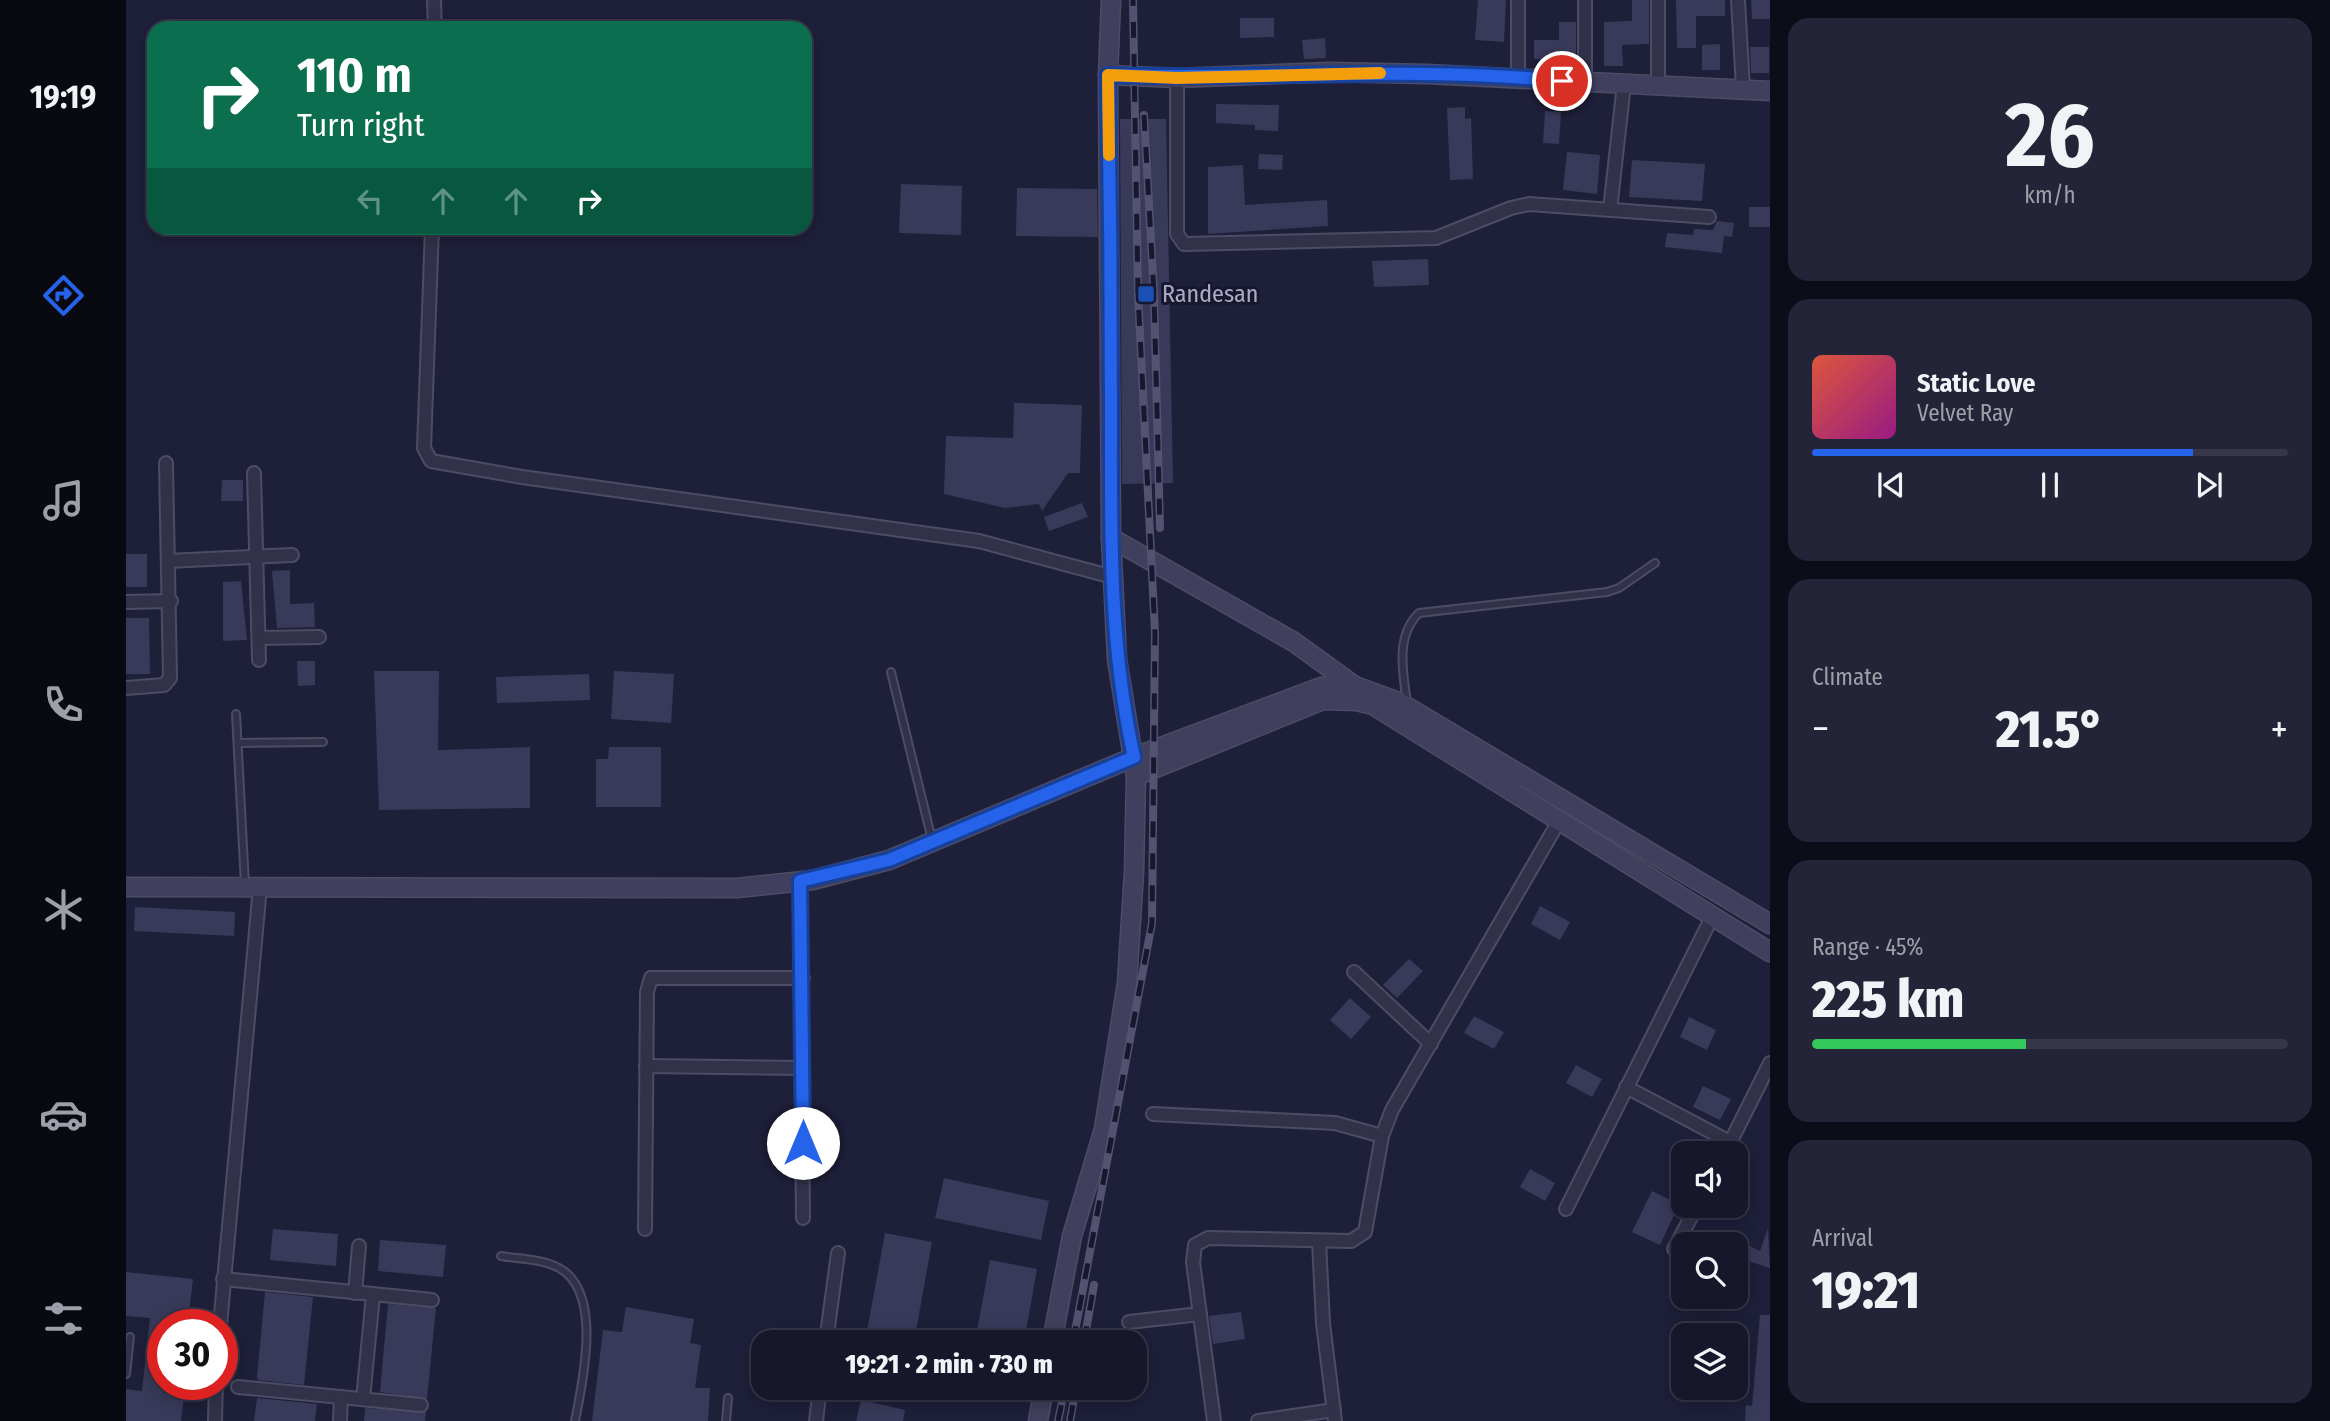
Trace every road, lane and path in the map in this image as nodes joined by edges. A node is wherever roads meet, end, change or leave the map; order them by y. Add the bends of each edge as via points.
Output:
1 (434, 0) edge
2 (1111, 0) edge
3 (1518, 0) edge
4 (1585, 0) edge
5 (1658, 0) edge
6 (1738, 0) edge
7 (435, 21) edge
8 (1108, 75) junction
9 (1518, 76) junction
10 (1177, 78) junction
11 (1584, 83) junction
12 (1624, 84) junction
13 (1658, 86) junction
14 (1743, 89) junction
15 (1770, 91) edge
16 (1610, 210) junction
17 (1709, 217) dead end
18 (432, 235) edge
19 (166, 463) dead end
20 (254, 473) dead end
21 (1111, 538) junction
22 (292, 555) dead end
23 (257, 557) junction
24 (168, 561) junction
25 (1655, 563) dead end
26 (1113, 577) junction
27 (171, 601) junction
28 (126, 602) edge
29 (319, 637) dead end
30 (259, 638) junction
31 (259, 660) dead end
32 (891, 672) dead end
33 (1355, 686) junction
34 (126, 688) edge
35 (1373, 705) junction
36 (1407, 706) junction
37 (236, 714) dead end
38 (323, 742) dead end
39 (238, 743) junction
40 (1134, 757) junction
41 (1136, 776) junction
42 (1559, 821) junction
43 (932, 842) junction
44 (800, 881) junction
45 (126, 887) edge
46 (253, 887) junction
47 (1712, 917) junction
48 (1770, 924) edge
49 (1770, 951) edge
50 (1354, 972) dead end
51 (803, 978) junction
52 (1431, 1044) junction
53 (1770, 1062) edge
54 (646, 1066) junction
55 (803, 1068) junction
56 (1626, 1087) junction
57 (1153, 1114) dead end
58 (1382, 1136) junction
59 (1716, 1141) edge
60 (1731, 1141) edge
61 (1566, 1209) dead end
62 (803, 1218) dead end
63 (645, 1230) dead end
64 (1319, 1241) junction
65 (359, 1246) dead end
66 (838, 1253) dead end
67 (501, 1256) dead end
68 (223, 1279) junction
69 (355, 1293) junction
70 (373, 1295) junction
71 (432, 1300) dead end
72 (221, 1309) edge
73 (1200, 1314) junction
74 (1129, 1322) dead end
75 (828, 1330) edge
76 (1054, 1330) edge
77 (130, 1337) dead end
78 (126, 1374) edge
79 (238, 1387) dead end
80 (341, 1397) junction
81 (727, 1398) dead end
82 (363, 1399) junction
83 (216, 1400) edge
84 (819, 1400) edge
85 (1042, 1400) edge
86 (421, 1405) dead end
87 (1334, 1416) edge
88 (215, 1421) edge
89 (340, 1421) edge
90 (575, 1421) edge
91 (726, 1421) edge
92 (816, 1421) edge
93 (1038, 1421) edge
94 (1214, 1421) edge
95 (1258, 1421) edge

1 - 7 street
2 - 8 street
3 - 9 street
4 - 11 street
5 - 13 street
6 - 14 street
8 - 10 street
8 - 21 street
9 - 10 street via 1330,72
9 - 11 street
10 - 16 street via 1177,233 1184,244 1410,240 1451,233 1529,204
11 - 12 street
12 - 13 street
12 - 16 street
13 - 14 street
14 - 15 street
16 - 17 street
18 - 26 street via 425,449 431,461 979,541
19 - 24 street
20 - 23 street
21 - 26 street
21 - 33 street via 1294,642
22 - 23 street
23 - 24 street
23 - 30 street
24 - 27 street
25 - 36 lane via 1607,592 1419,613 1411,621 1403,645
26 - 40 street via 1122,702
27 - 28 street
27 - 34 street via 170,678 164,685
29 - 30 street
30 - 31 street
32 - 43 lane
33 - 35 street
33 - 36 street
33 - 40 street via 1321,687
35 - 41 street via 1323,700
35 - 42 street
36 - 48 street
37 - 39 lane
38 - 39 lane
39 - 46 lane
40 - 41 street
40 - 43 street
41 - 76 street via 1127,983 1104,1129 1072,1236
42 - 47 street
42 - 52 street
43 - 44 street via 889,860
44 - 46 street via 737,888
44 - 51 street
45 - 46 street
46 - 68 street
47 - 49 street
47 - 56 street
50 - 52 street
51 - 54 street via 652,978 646,992
51 - 55 street
52 - 58 street via 1403,1089
53 - 60 street
54 - 55 street
54 - 63 street
55 - 62 street
56 - 59 street
56 - 61 street
57 - 58 street via 1335,1123
58 - 64 street via 1365,1232 1351,1241
64 - 73 street via 1200,1240 1193,1252
64 - 87 street
65 - 69 street
66 - 75 street
67 - 90 lane via 557,1267 572,1277 584,1297 586,1331
68 - 69 street
68 - 72 street
69 - 70 street
70 - 71 street
70 - 82 street
73 - 74 street
73 - 94 street
77 - 78 lane
79 - 80 street
80 - 82 street
80 - 89 street
81 - 91 lane
82 - 86 street
83 - 88 street
84 - 92 street
85 - 93 street
87 - 95 street

